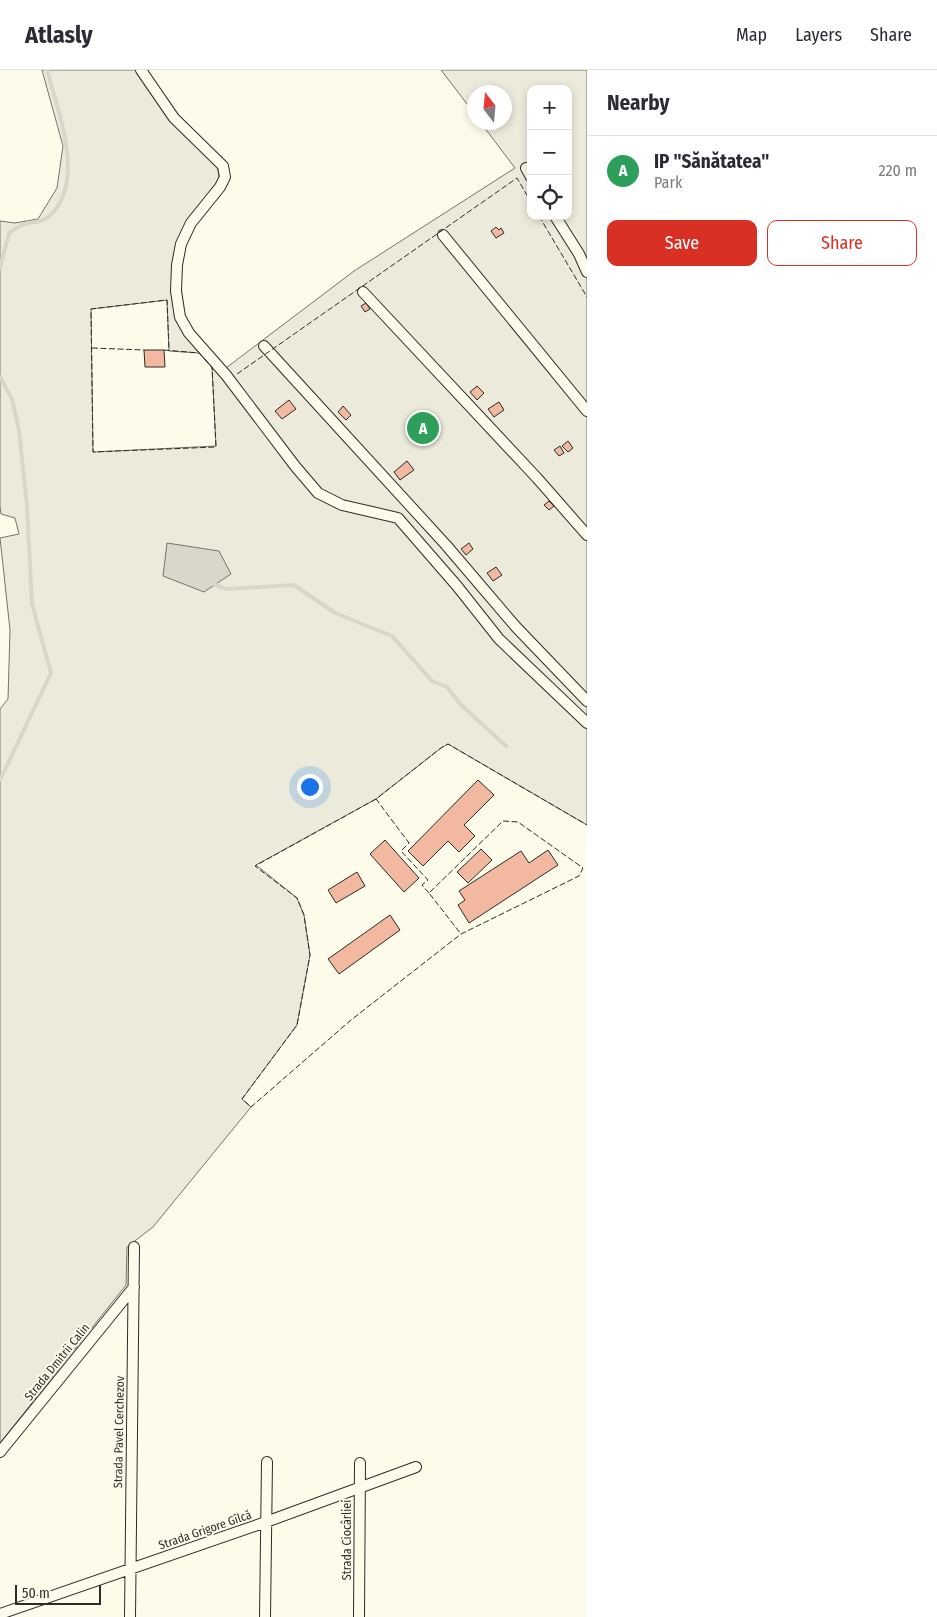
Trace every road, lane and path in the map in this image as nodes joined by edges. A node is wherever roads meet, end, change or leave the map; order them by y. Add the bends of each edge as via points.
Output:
1 (141, 70) edge
2 (557, 220) edge
3 (443, 235) dead end
4 (587, 272) edge
5 (363, 292) dead end
6 (264, 346) dead end
7 (587, 410) edge
8 (587, 535) edge
9 (587, 701) edge
10 (587, 724) edge
11 (134, 1247) dead end
12 (134, 1287) junction
13 (0, 1452) edge
14 (266, 1462) dead end
15 (360, 1463) dead end
16 (416, 1467) dead end
17 (360, 1487) junction
18 (266, 1522) junction
19 (130, 1569) junction
20 (0, 1614) edge
21 (130, 1617) edge
22 (265, 1617) edge
23 (359, 1617) edge

1 - 10 street via 174,118 222,166 224,177 220,187 190,223 181,244 176,291 180,317 189,333 318,493 342,505 398,518 499,639
2 - 4 street
3 - 7 street
5 - 8 street
6 - 9 street via 446,545 516,627
11 - 12 street, Strada Pavel Cerchezov
12 - 13 street, Strada Dmitrii Calin
12 - 19 street, Strada Pavel Cerchezov
14 - 18 street
15 - 17 street, Strada Ciocârliei
16 - 17 street, Strada Grigore Gîlcă
17 - 18 street, Strada Grigore Gîlcă
17 - 23 street, Strada Ciocârliei
18 - 19 street, Strada Grigore Gîlcă
18 - 22 street
19 - 20 street, Strada Grigore Gîlcă
19 - 21 street, Strada Pavel Cerchezov

